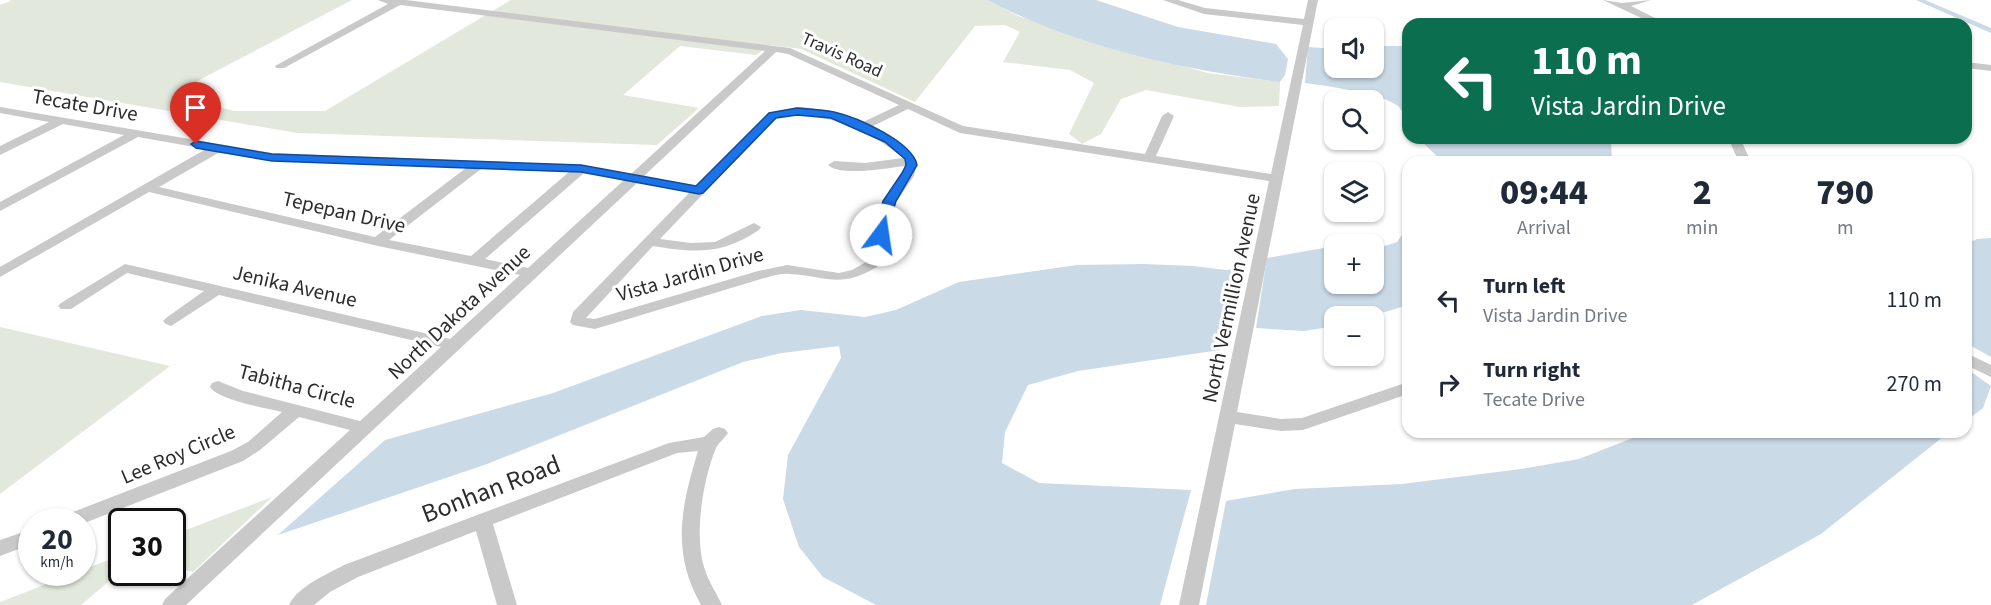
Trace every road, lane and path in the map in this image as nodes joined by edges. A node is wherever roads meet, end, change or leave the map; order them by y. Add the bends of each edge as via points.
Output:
1 (383, 0) edge
2 (1168, 0) edge
3 (1313, 0) edge
4 (1608, 0) edge
5 (1646, 0) edge
6 (398, 2) junction
7 (1620, 6) junction
8 (1648, 18) edge
9 (1307, 22) junction
10 (774, 49) junction
11 (280, 66) dead end
12 (1972, 66) edge
13 (1991, 68) edge
14 (908, 105) junction
15 (0, 110) edge
16 (1168, 116) dead end
17 (61, 121) junction
18 (862, 127) junction
19 (135, 134) junction
20 (217, 148) junction
21 (0, 151) edge
22 (1149, 159) junction
23 (911, 161) junction
24 (478, 165) junction
25 (834, 165) dead end
26 (581, 169) junction
27 (635, 178) junction
28 (1278, 179) junction
29 (147, 188) junction
30 (699, 190) junction
31 (0, 207) edge
32 (754, 227) dead end
33 (649, 241) junction
34 (378, 242) junction
35 (474, 261) junction
36 (0, 273) edge
37 (532, 273) junction
38 (217, 289) junction
39 (66, 306) dead end
40 (171, 321) dead end
41 (454, 345) junction
42 (1972, 361) edge
43 (1991, 372) edge
44 (218, 387) dead end
45 (1402, 390) edge
46 (296, 410) junction
47 (1228, 417) junction
48 (364, 428) junction
49 (96, 511) edge
50 (483, 522) junction
51 (18, 541) edge
52 (0, 548) edge
53 (172, 605) edge
54 (299, 605) edge
55 (507, 605) edge
56 (712, 605) edge
57 (1189, 605) edge

1 - 6 street, Travis Road
2 - 9 street via 1204,11
3 - 9 street, North Vermillion Avenue
4 - 7 street
5 - 7 street
6 - 10 street, Travis Road
6 - 11 street
7 - 8 street
9 - 28 street, North Vermillion Avenue
10 - 14 street, Travis Road via 790,51
10 - 27 street, North Dakota Avenue
12 - 13 street
14 - 18 street
14 - 22 street, Travis Road via 969,131
15 - 17 street, Tecate Drive
16 - 22 street
17 - 19 street, Tecate Drive
17 - 21 street
18 - 23 street, Vista Jardin Drive via 889,140
18 - 30 street, Vista Jardin Drive via 816,112 773,115
19 - 20 street, Tecate Drive
19 - 31 street
20 - 24 street, Tecate Drive via 272,157
20 - 29 street
22 - 28 street, Travis Road
23 - 25 street via 865,167
23 - 33 street, Vista Jardin Drive via 890,201 872,264 857,273 839,277 787,269 595,324 578,322 578,315
24 - 26 street, Tecate Drive
24 - 34 street
26 - 27 street, Tecate Drive
26 - 35 street
27 - 30 street, Tecate Drive
27 - 37 street, North Dakota Avenue
28 - 47 street, North Vermillion Avenue
29 - 34 street, Tepepan Drive
29 - 36 street
30 - 33 street, Vista Jardin Drive
32 - 33 street via 702,249
34 - 35 street, Tepepan Drive
35 - 37 street, Tepepan Drive
37 - 41 street, North Dakota Avenue
38 - 39 street, Jenika Avenue via 125,268
38 - 40 street
38 - 41 street, Jenika Avenue
41 - 48 street, North Dakota Avenue
42 - 43 street
44 - 46 street, Tabitha Circle
45 - 47 street via 1303,424 1281,425
46 - 48 street, Tabitha Circle
46 - 49 street, Lee Roy Circle via 237,456
47 - 57 street, North Vermillion Avenue
48 - 53 street, North Dakota Avenue
50 - 54 street, Bonhan Road via 351,571
50 - 55 street
50 - 56 street, Bonhan Road via 675,447 714,438 694,494 689,523 701,591
51 - 52 street

